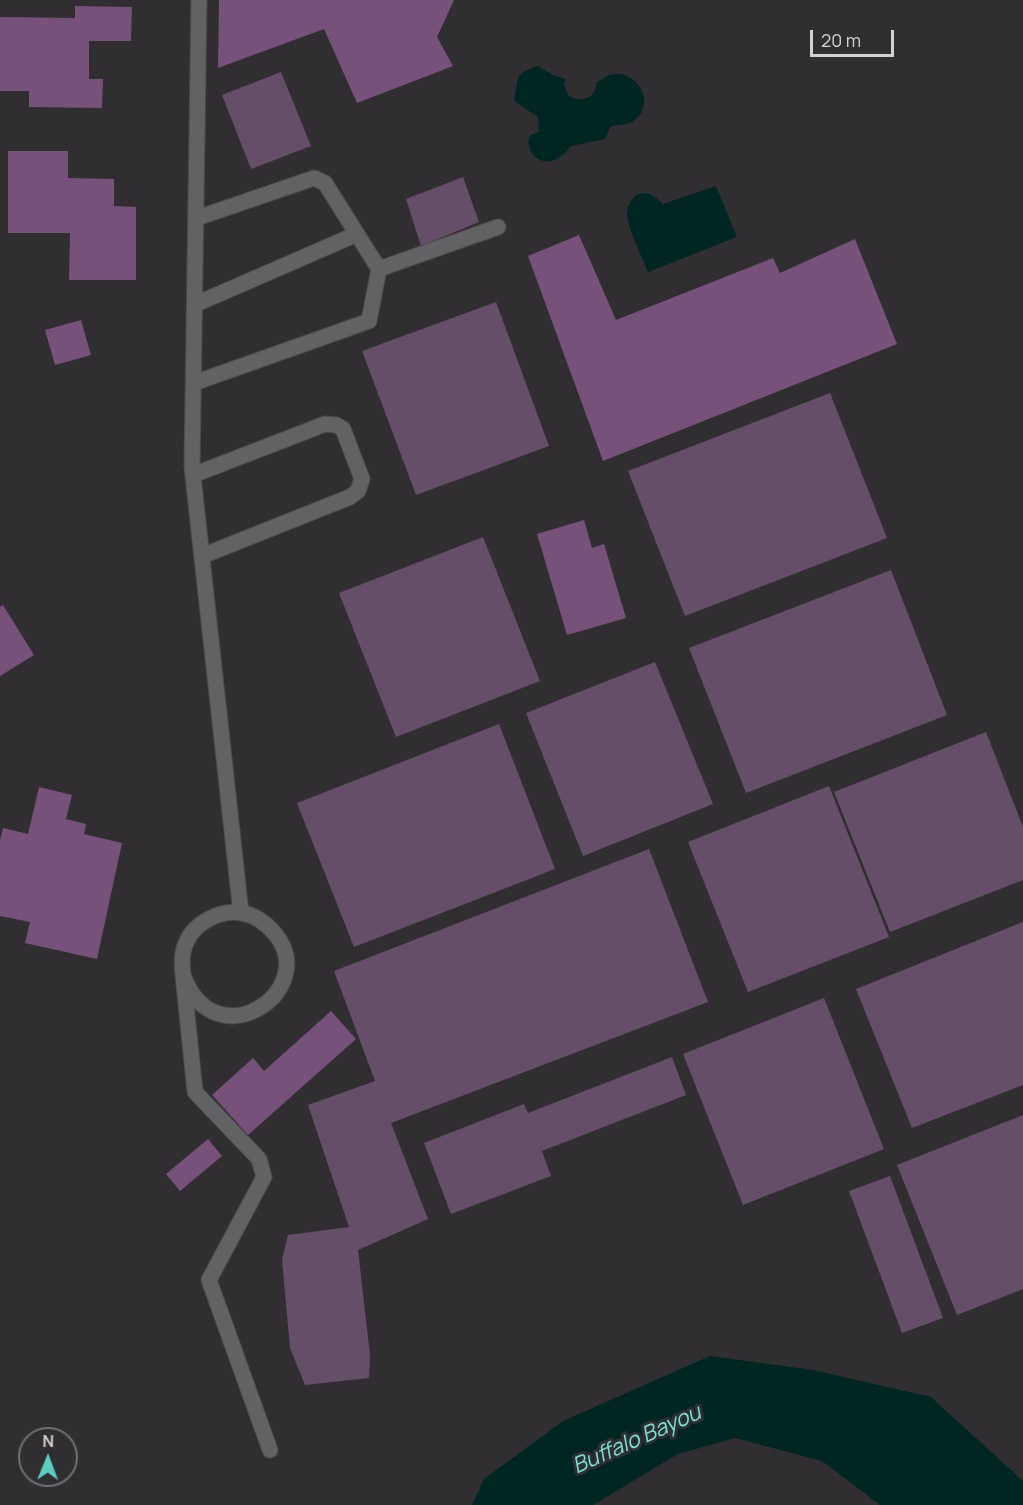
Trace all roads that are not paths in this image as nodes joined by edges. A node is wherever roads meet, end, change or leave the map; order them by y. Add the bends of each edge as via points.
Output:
1 (199, 0) edge
2 (196, 218) junction
3 (498, 227) dead end
4 (357, 234) junction
5 (378, 269) junction
6 (196, 304) junction
7 (194, 382) junction
8 (193, 476) junction
9 (202, 556) junction
10 (241, 913) junction
11 (183, 975) junction
12 (270, 1450) dead end

1 - 2 lane
2 - 4 lane via 314,178 325,183
2 - 6 lane
3 - 5 lane
4 - 5 lane
4 - 6 lane
5 - 7 lane via 369,321
6 - 7 lane
7 - 8 lane
8 - 9 lane
8 - 9 lane via 325,424 336,424 343,429 362,479 358,491 350,497
9 - 10 lane
10 - 11 lane via 209,918 195,929 186,942
10 - 11 lane via 256,918 279,939 285,969 273,998 246,1014 213,1012 188,990
11 - 12 lane via 195,1092 259,1159 263,1168 264,1177 209,1280

